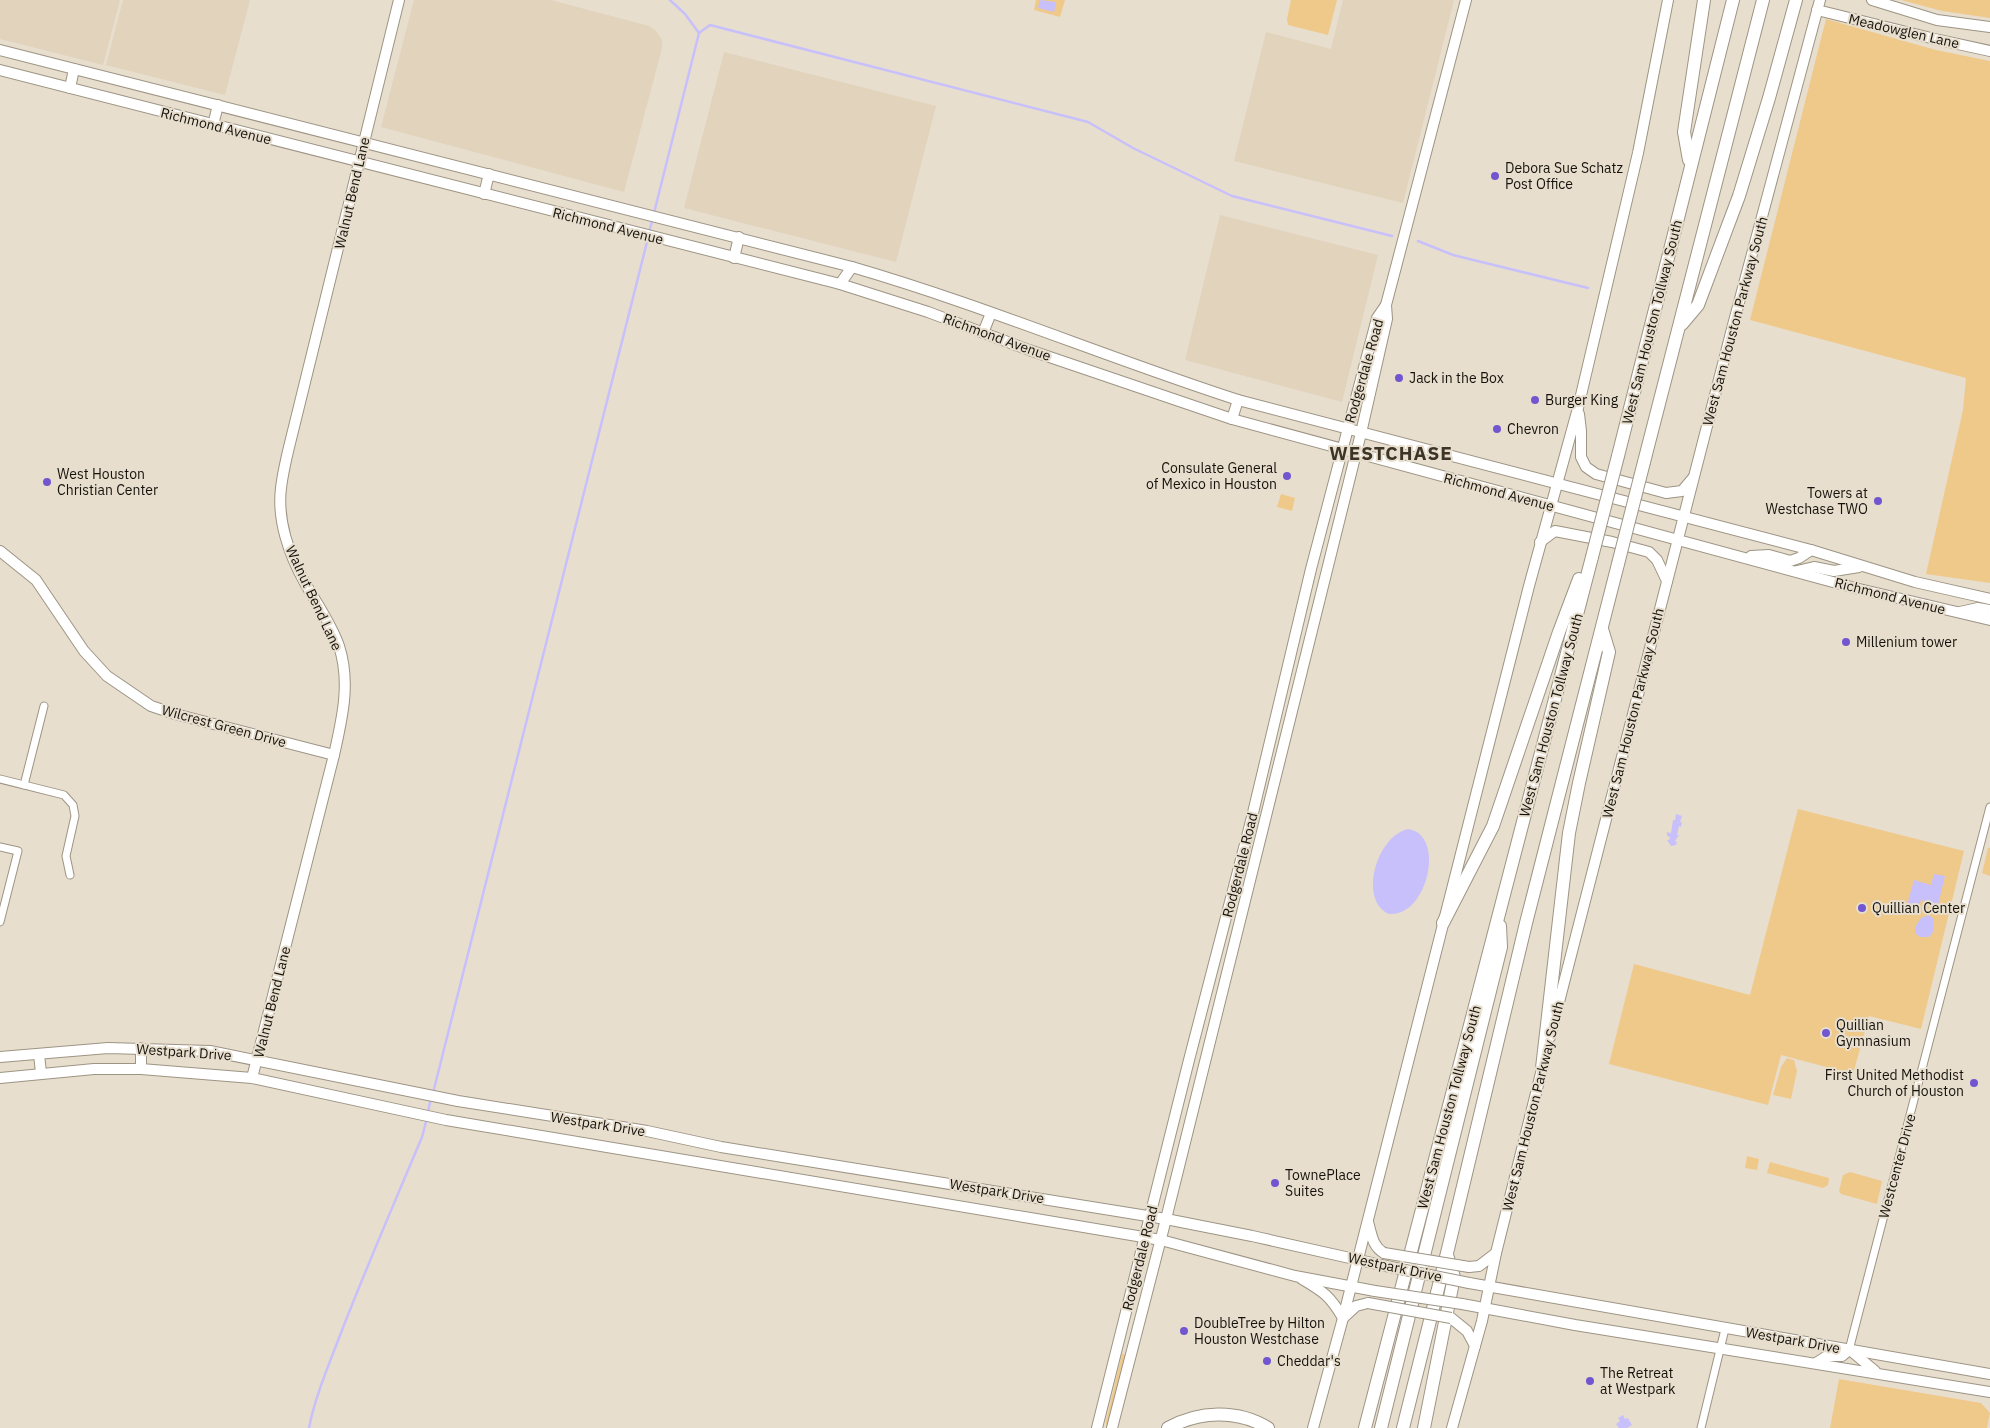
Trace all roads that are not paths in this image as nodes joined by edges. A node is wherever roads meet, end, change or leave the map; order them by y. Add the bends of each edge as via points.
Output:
1 (399, 0) edge
2 (1466, 0) edge
3 (1668, 0) edge
4 (1704, 0) edge
5 (1733, 0) edge
6 (1762, 0) edge
7 (1796, 0) edge
8 (1872, 0) edge
9 (1819, 5) edge
10 (1937, 20) junction
11 (1990, 27) edge
12 (1935, 39) junction
13 (0, 50) edge
14 (1990, 51) edge
15 (74, 69) junction
16 (0, 70) edge
17 (70, 88) junction
18 (218, 105) junction
19 (213, 125) junction
20 (364, 142) junction
21 (359, 162) junction
22 (1690, 168) junction
23 (489, 174) junction
24 (484, 194) junction
25 (739, 237) junction
26 (734, 258) junction
27 (852, 267) junction
28 (840, 284) junction
29 (1386, 305) junction
30 (990, 312) junction
31 (1678, 328) junction
32 (984, 333) junction
33 (1115, 358) junction
34 (1108, 377) junction
35 (1238, 400) junction
36 (1578, 408) junction
37 (1232, 419) junction
38 (1347, 429) junction
39 (1361, 433) junction
40 (1342, 449) junction
41 (1356, 453) junction
42 (1695, 476) junction
43 (1557, 483) junction
44 (1550, 506) junction
45 (1685, 517) junction
46 (1679, 539) junction
47 (1540, 542) junction
48 (1811, 550) junction
49 (0, 552) edge
50 (1590, 557) junction
51 (1743, 557) junction
52 (1860, 566) junction
53 (1311, 569) junction
54 (1795, 571) junction
55 (1325, 577) junction
56 (1667, 581) junction
57 (1990, 599) edge
58 (1990, 610) edge
59 (1956, 613) junction
60 (1990, 620) edge
61 (1602, 627) junction
62 (44, 706) dead end
63 (1277, 712) junction
64 (1291, 715) junction
65 (334, 755) junction
66 (0, 779) edge
67 (24, 785) junction
68 (1990, 807) edge
69 (1252, 817) junction
70 (1265, 820) junction
71 (0, 847) edge
72 (70, 875) dead end
73 (1500, 913) junction
74 (0, 922) edge
75 (1443, 923) junction
76 (1219, 944) junction
77 (1233, 947) junction
78 (141, 1048) junction
79 (39, 1054) junction
80 (0, 1057) edge
81 (258, 1059) junction
82 (1189, 1060) junction
83 (1204, 1064) junction
84 (1542, 1068) junction
85 (141, 1069) junction
86 (41, 1074) junction
87 (0, 1078) edge
88 (252, 1078) junction
89 (1150, 1216) junction
90 (1166, 1219) junction
91 (1368, 1221) junction
92 (1145, 1237) junction
93 (1160, 1240) junction
94 (1496, 1253) junction
95 (1447, 1254) junction
96 (1357, 1260) junction
97 (1296, 1276) junction
98 (1351, 1286) junction
99 (1490, 1286) junction
100 (1485, 1309) junction
101 (1343, 1318) junction
102 (1726, 1329) junction
103 (1476, 1346) junction
104 (1721, 1348) junction
105 (1849, 1350) junction
106 (1816, 1363) junction
107 (1878, 1373) junction
108 (1990, 1374) edge
109 (1990, 1392) edge
110 (1098, 1428) edge
111 (1112, 1428) edge
112 (1168, 1428) edge
113 (1268, 1428) edge
114 (1313, 1428) edge
115 (1365, 1428) edge
116 (1381, 1428) edge
117 (1402, 1428) edge
118 (1424, 1428) edge
119 (1452, 1428) edge
120 (1701, 1428) edge

1 - 20 main road, Walnut Bend Lane
2 - 29 main road, Rodgerdale Road
3 - 36 main road via 1638,153
4 - 22 highway via 1684,132
5 - 22 highway, West Sam Houston Tollway South
6 - 31 highway, West Sam Houston Tollway South
7 - 31 highway via 1739,196 1698,305
8 - 10 main road, Meadowglen Lane
9 - 12 main road, Meadowglen Lane
9 - 42 main road, West Sam Houston Parkway South
10 - 11 main road, Meadowglen Lane
10 - 12 main road
12 - 14 main road, Meadowglen Lane
13 - 15 main road, Richmond Avenue
15 - 17 main road
15 - 18 main road, Richmond Avenue
16 - 17 main road, Richmond Avenue
17 - 19 main road, Richmond Avenue
18 - 19 main road
18 - 20 main road, Richmond Avenue
19 - 21 main road, Richmond Avenue
20 - 21 main road, Walnut Bend Lane
20 - 23 main road, Richmond Avenue
21 - 24 main road, Richmond Avenue
21 - 65 main road, Walnut Bend Lane via 291,439 280,506 287,544 340,647 345,705
22 - 50 highway, West Sam Houston Tollway South, bridge
23 - 24 main road
23 - 25 main road, Richmond Avenue
24 - 26 main road, Richmond Avenue
25 - 26 main road
25 - 27 main road, Richmond Avenue
26 - 28 main road, Richmond Avenue
27 - 28 main road
27 - 30 main road, Richmond Avenue
28 - 32 main road, Richmond Avenue
29 - 38 main road, Rodgerdale Road via 1377,318
29 - 39 main road, Rodgerdale Road via 1387,319
30 - 32 main road
30 - 33 main road, Richmond Avenue
31 - 61 highway, West Sam Houston Tollway South, bridge
32 - 34 main road, Richmond Avenue
33 - 34 main road
33 - 35 main road, Richmond Avenue
34 - 37 main road, Richmond Avenue
35 - 37 main road
35 - 38 main road, Richmond Avenue
36 - 42 main road via 1581,457 1586,467 1596,474 1666,494 1682,491
36 - 43 main road
37 - 40 main road, Richmond Avenue
38 - 39 main road, Richmond Avenue
38 - 40 main road, Rodgerdale Road
39 - 41 main road, Rodgerdale Road
39 - 43 main road, Richmond Avenue
40 - 41 main road, Richmond Avenue
40 - 53 main road, Rodgerdale Road
41 - 44 main road, Richmond Avenue
41 - 55 main road, Rodgerdale Road
42 - 45 main road, West Sam Houston Parkway South
43 - 44 main road
43 - 45 main road, Richmond Avenue
44 - 46 main road, Richmond Avenue
44 - 47 main road
45 - 46 main road, West Sam Houston Parkway South
45 - 48 main road, Richmond Avenue
46 - 51 main road, Richmond Avenue
46 - 56 main road, West Sam Houston Parkway South
47 - 56 main road via 1556,531 1649,552 1658,560
47 - 75 main road
48 - 51 main road via 1790,561 1769,555
48 - 52 main road, Richmond Avenue
49 - 65 main road, Wilcrest Green Drive via 36,580 84,651 107,676 151,706
50 - 73 highway, West Sam Houston Tollway South
50 - 75 highway via 1559,632 1493,826
51 - 54 main road, Richmond Avenue
52 - 54 main road via 1834,571 1814,567
52 - 57 main road, Richmond Avenue
53 - 55 main road
53 - 63 main road, Rodgerdale Road
54 - 59 main road, Richmond Avenue
55 - 64 main road, Rodgerdale Road
56 - 84 main road, West Sam Houston Parkway South
58 - 59 main road via 1978,608
59 - 60 main road, Richmond Avenue
61 - 84 highway via 1608,652 1569,833
61 - 95 highway, West Sam Houston Tollway South via 1526,923
62 - 67 street
63 - 64 main road
63 - 69 main road, Rodgerdale Road
64 - 70 main road, Rodgerdale Road
65 - 81 main road, Walnut Bend Lane
66 - 67 street
67 - 72 street via 64,795 74,805 76,816 66,856
68 - 105 street, Westcenter Drive
69 - 70 main road
69 - 76 main road, Rodgerdale Road
70 - 77 main road, Rodgerdale Road
71 - 74 street via 18,852
73 - 115 highway, West Sam Houston Tollway South
73 - 116 highway via 1501,947
75 - 91 main road
76 - 77 main road
76 - 82 main road, Rodgerdale Road
77 - 83 main road, Rodgerdale Road
78 - 79 main road, Westpark Drive
78 - 81 main road, Westpark Drive via 210,1051
78 - 85 main road
79 - 80 main road, Westpark Drive
79 - 86 main road
81 - 88 main road, Walnut Bend Lane
81 - 89 main road, Westpark Drive via 458,1101
82 - 83 main road
82 - 89 main road, Rodgerdale Road
83 - 90 main road, Rodgerdale Road
84 - 94 main road, West Sam Houston Parkway South
85 - 86 main road, Westpark Drive
85 - 88 main road, Westpark Drive
86 - 87 main road, Westpark Drive
88 - 92 main road, Westpark Drive via 446,1120
89 - 90 main road, Westpark Drive
89 - 92 main road, Rodgerdale Road
90 - 93 main road, Rodgerdale Road
90 - 96 main road, Westpark Drive
91 - 94 main road, bridge via 1376,1248 1384,1253 1469,1267 1480,1266
91 - 96 main road
92 - 93 main road, Westpark Drive
92 - 110 main road, Rodgerdale Road
93 - 97 main road, Westpark Drive
93 - 111 main road, Rodgerdale Road
94 - 99 main road, West Sam Houston Parkway South
95 - 117 highway, West Sam Houston Tollway South
95 - 118 highway via 1454,1277
96 - 98 main road
96 - 99 main road, Westpark Drive, bridge
97 - 98 main road, Westpark Drive
97 - 101 main road via 1328,1295
98 - 100 main road, Westpark Drive, bridge
98 - 101 main road
99 - 100 main road, West Sam Houston Parkway South
99 - 102 main road, Westpark Drive
100 - 103 main road, West Sam Houston Parkway South
100 - 104 main road, Westpark Drive
101 - 103 main road, bridge via 1356,1306 1368,1303 1451,1318 1466,1331
101 - 114 main road
102 - 104 street
102 - 105 main road, Westpark Drive
103 - 119 main road, West Sam Houston Parkway South
104 - 106 main road, Westpark Drive
104 - 120 street
105 - 106 main road via 1842,1356 1827,1356
105 - 107 main road
105 - 108 main road, Westpark Drive
106 - 107 main road, Westpark Drive
107 - 109 main road, Westpark Drive
112 - 113 highway via 1178,1422 1216,1413 1257,1421

